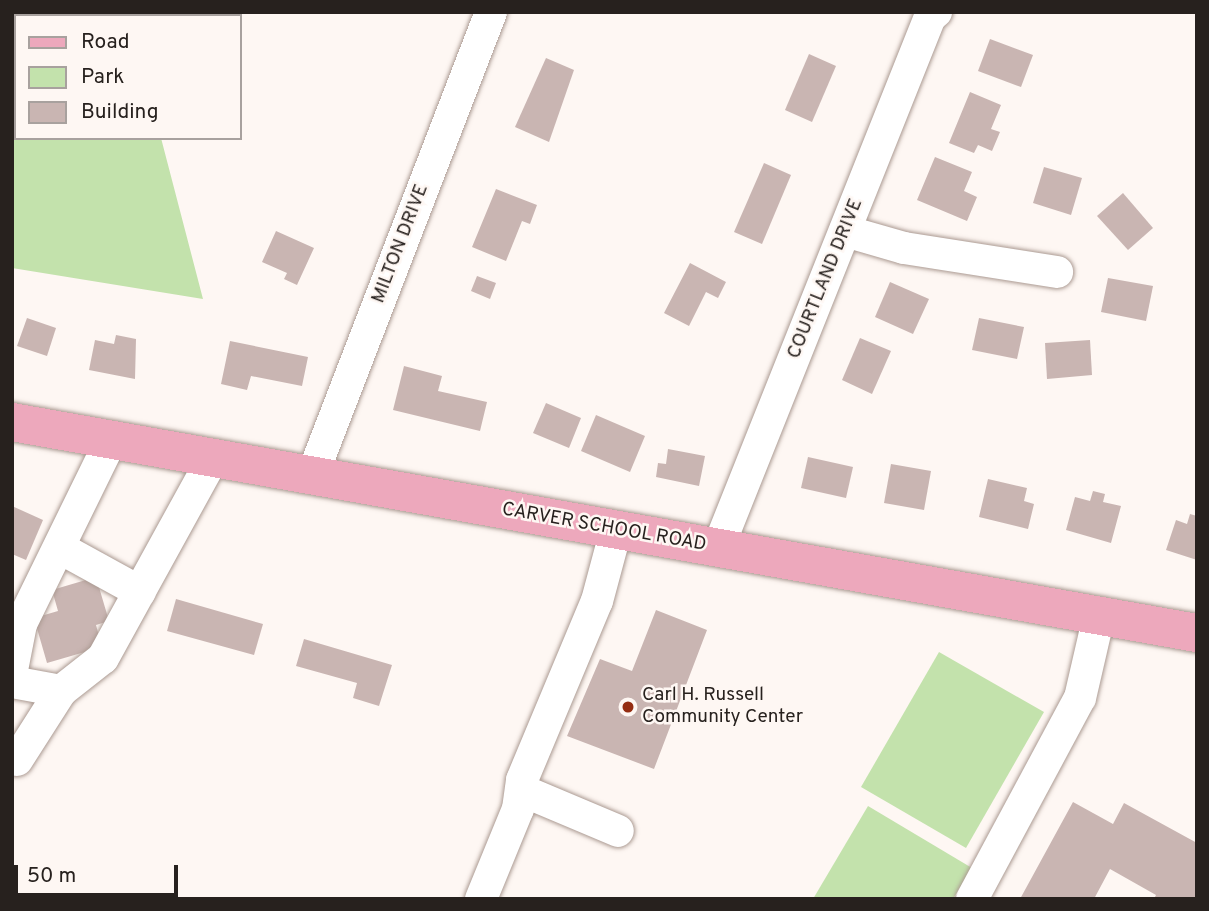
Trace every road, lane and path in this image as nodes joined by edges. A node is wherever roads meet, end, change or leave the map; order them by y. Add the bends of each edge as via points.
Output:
1 (491, 12) edge
2 (936, 12) edge
3 (845, 231) junction
4 (1057, 272) dead end
5 (12, 422) edge
6 (111, 440) junction
7 (212, 458) junction
8 (312, 475) junction
9 (616, 530) junction
10 (60, 548) junction
11 (718, 548) junction
12 (140, 592) junction
13 (1099, 615) junction
14 (1197, 632) edge
15 (12, 670) edge
16 (12, 682) edge
17 (61, 691) junction
18 (17, 760) dead end
19 (521, 790) junction
20 (618, 831) dead end
21 (481, 899) edge
22 (972, 899) edge

1 - 8 street, MILTON DRIVE
2 - 3 street, COURTLAND DRIVE via 930,17
3 - 4 street via 904,248
3 - 11 street, COURTLAND DRIVE
5 - 6 main road, CARVER SCHOOL ROAD
6 - 7 main road, CARVER SCHOOL ROAD
6 - 10 street
7 - 8 main road, CARVER SCHOOL ROAD
7 - 12 street
8 - 9 main road, CARVER SCHOOL ROAD
9 - 11 main road, CARVER SCHOOL ROAD
9 - 19 street via 597,601
10 - 12 street
10 - 15 street via 21,624
11 - 13 main road, CARVER SCHOOL ROAD
12 - 17 street via 103,658
13 - 14 main road, CARVER SCHOOL ROAD
13 - 22 street via 1080,698
16 - 17 street
17 - 18 street
19 - 20 street
19 - 21 street via 518,809

